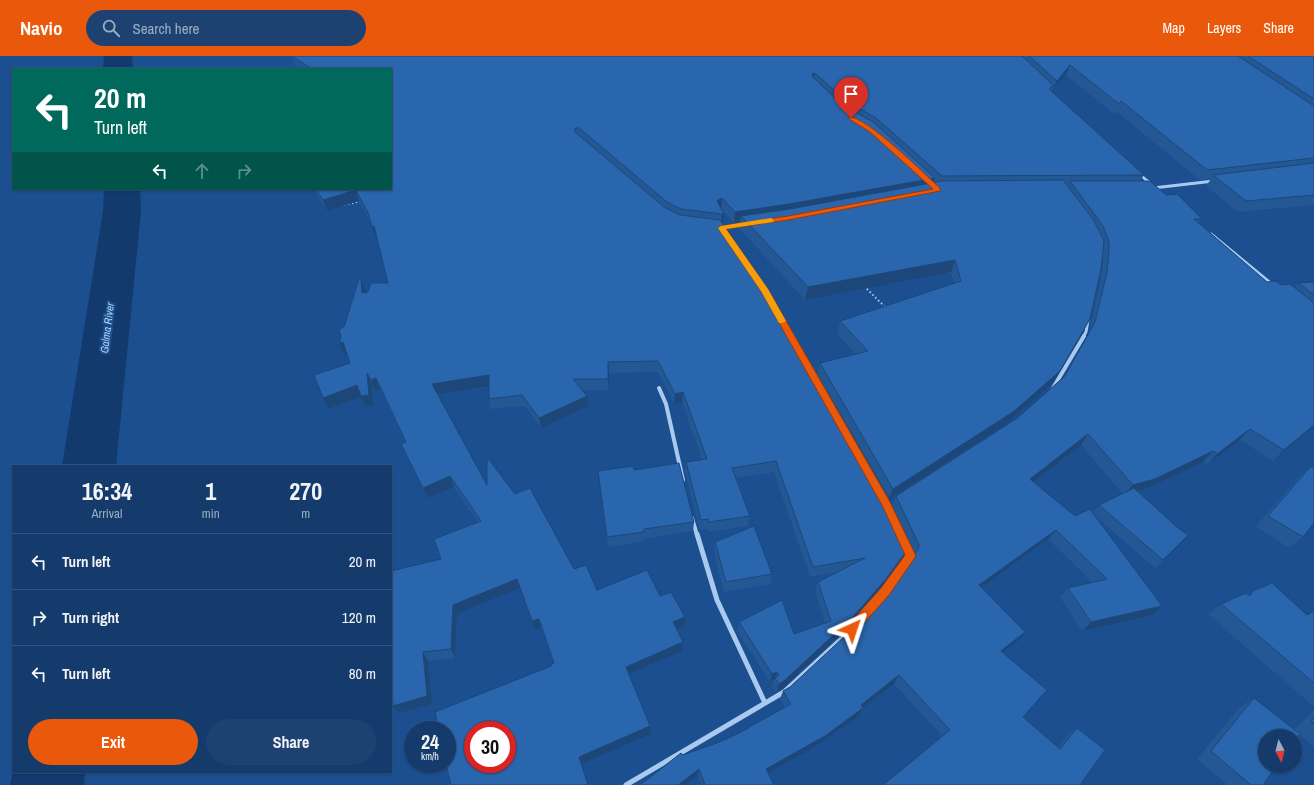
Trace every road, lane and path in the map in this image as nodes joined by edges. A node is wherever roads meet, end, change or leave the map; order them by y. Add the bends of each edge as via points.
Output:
1 (1138, 172) edge
2 (1216, 181) edge
3 (1147, 188) edge
4 (1155, 188) junction
5 (1161, 193) edge
6 (362, 201) edge
7 (339, 207) edge
8 (751, 223) edge
9 (715, 227) edge
10 (721, 228) junction
11 (1210, 233) edge
12 (726, 234) edge
13 (858, 281) edge
14 (1277, 288) edge
15 (892, 313) edge
16 (1089, 316) edge
17 (659, 388) dead end
18 (1050, 390) edge
19 (684, 486) edge
20 (692, 516) edge
21 (904, 543) edge
22 (765, 703) junction
23 (626, 785) edge

1 - 4 street
2 - 4 street
3 - 4 street
4 - 5 street
6 - 7 path
8 - 10 street
9 - 10 street
10 - 12 street
11 - 14 street
13 - 15 path
16 - 18 street via 1086,332 1056,385
17 - 19 street via 666,404
20 - 22 street via 717,600
21 - 22 street via 910,556 885,592 852,629 784,692
22 - 23 street

